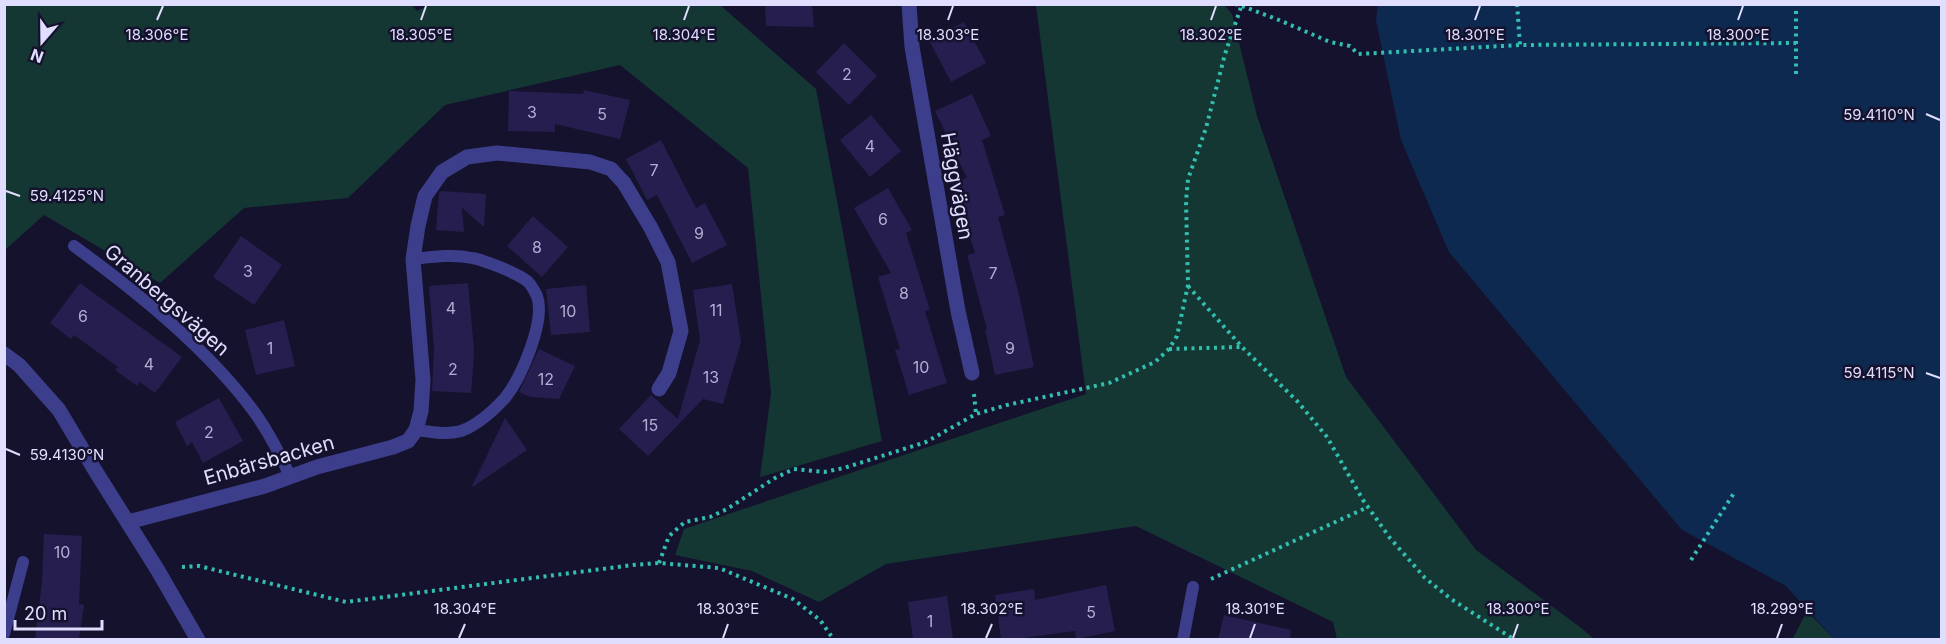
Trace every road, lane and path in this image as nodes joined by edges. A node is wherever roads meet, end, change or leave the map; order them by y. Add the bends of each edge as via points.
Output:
1 (909, 4) edge
2 (1517, 4) edge
3 (1240, 5) edge
4 (1796, 11) dead end
5 (1796, 43) junction
6 (1520, 45) junction
7 (1796, 74) dead end
8 (74, 246) dead end
9 (413, 259) junction
10 (1188, 285) junction
11 (1242, 347) junction
12 (1169, 349) junction
13 (4, 354) edge
14 (972, 373) dead end
15 (659, 389) dead end
16 (416, 430) junction
17 (290, 476) junction
18 (1734, 493) dead end
19 (1368, 507) junction
20 (128, 522) junction
21 (1691, 560) dead end
22 (23, 562) dead end
23 (659, 563) junction
24 (158, 569) junction
25 (1193, 587) joint
26 (4, 634) edge
27 (198, 639) edge
28 (834, 639) edge
29 (1183, 639) edge
30 (1515, 639) edge

1 - 14 street, Häggvägen via 912,47
2 - 6 path
3 - 6 path via 1330,42 1350,46 1358,54
3 - 10 path via 1188,179
4 - 5 path
5 - 6 path
5 - 7 path
8 - 17 lane, Granbergsvägen via 114,275 198,348 254,412
9 - 15 street via 425,196 442,172 467,157 497,153 545,156 611,169 624,183 668,262 681,331 669,373
9 - 16 street via 423,380
9 - 16 lane via 472,258 502,268 527,281 537,296 539,312 520,372 506,397 484,419 442,434
10 - 11 path
10 - 12 path via 1177,336
11 - 12 path
11 - 19 path via 1327,437
12 - 23 path via 1155,362 1109,383 976,414 926,442 844,468 824,472 794,469 710,518 685,522 669,536
13 - 20 street via 19,364 59,410
16 - 17 street, Enbärsbacken via 408,441 393,447
17 - 20 street, Enbärsbacken
18 - 21 path
19 - 25 path
19 - 30 path via 1425,578
20 - 24 street
22 - 26 lane
23 - 24 path via 346,602 199,566
23 - 28 path via 719,568 757,582 794,599 820,620
24 - 27 street
25 - 29 lane

